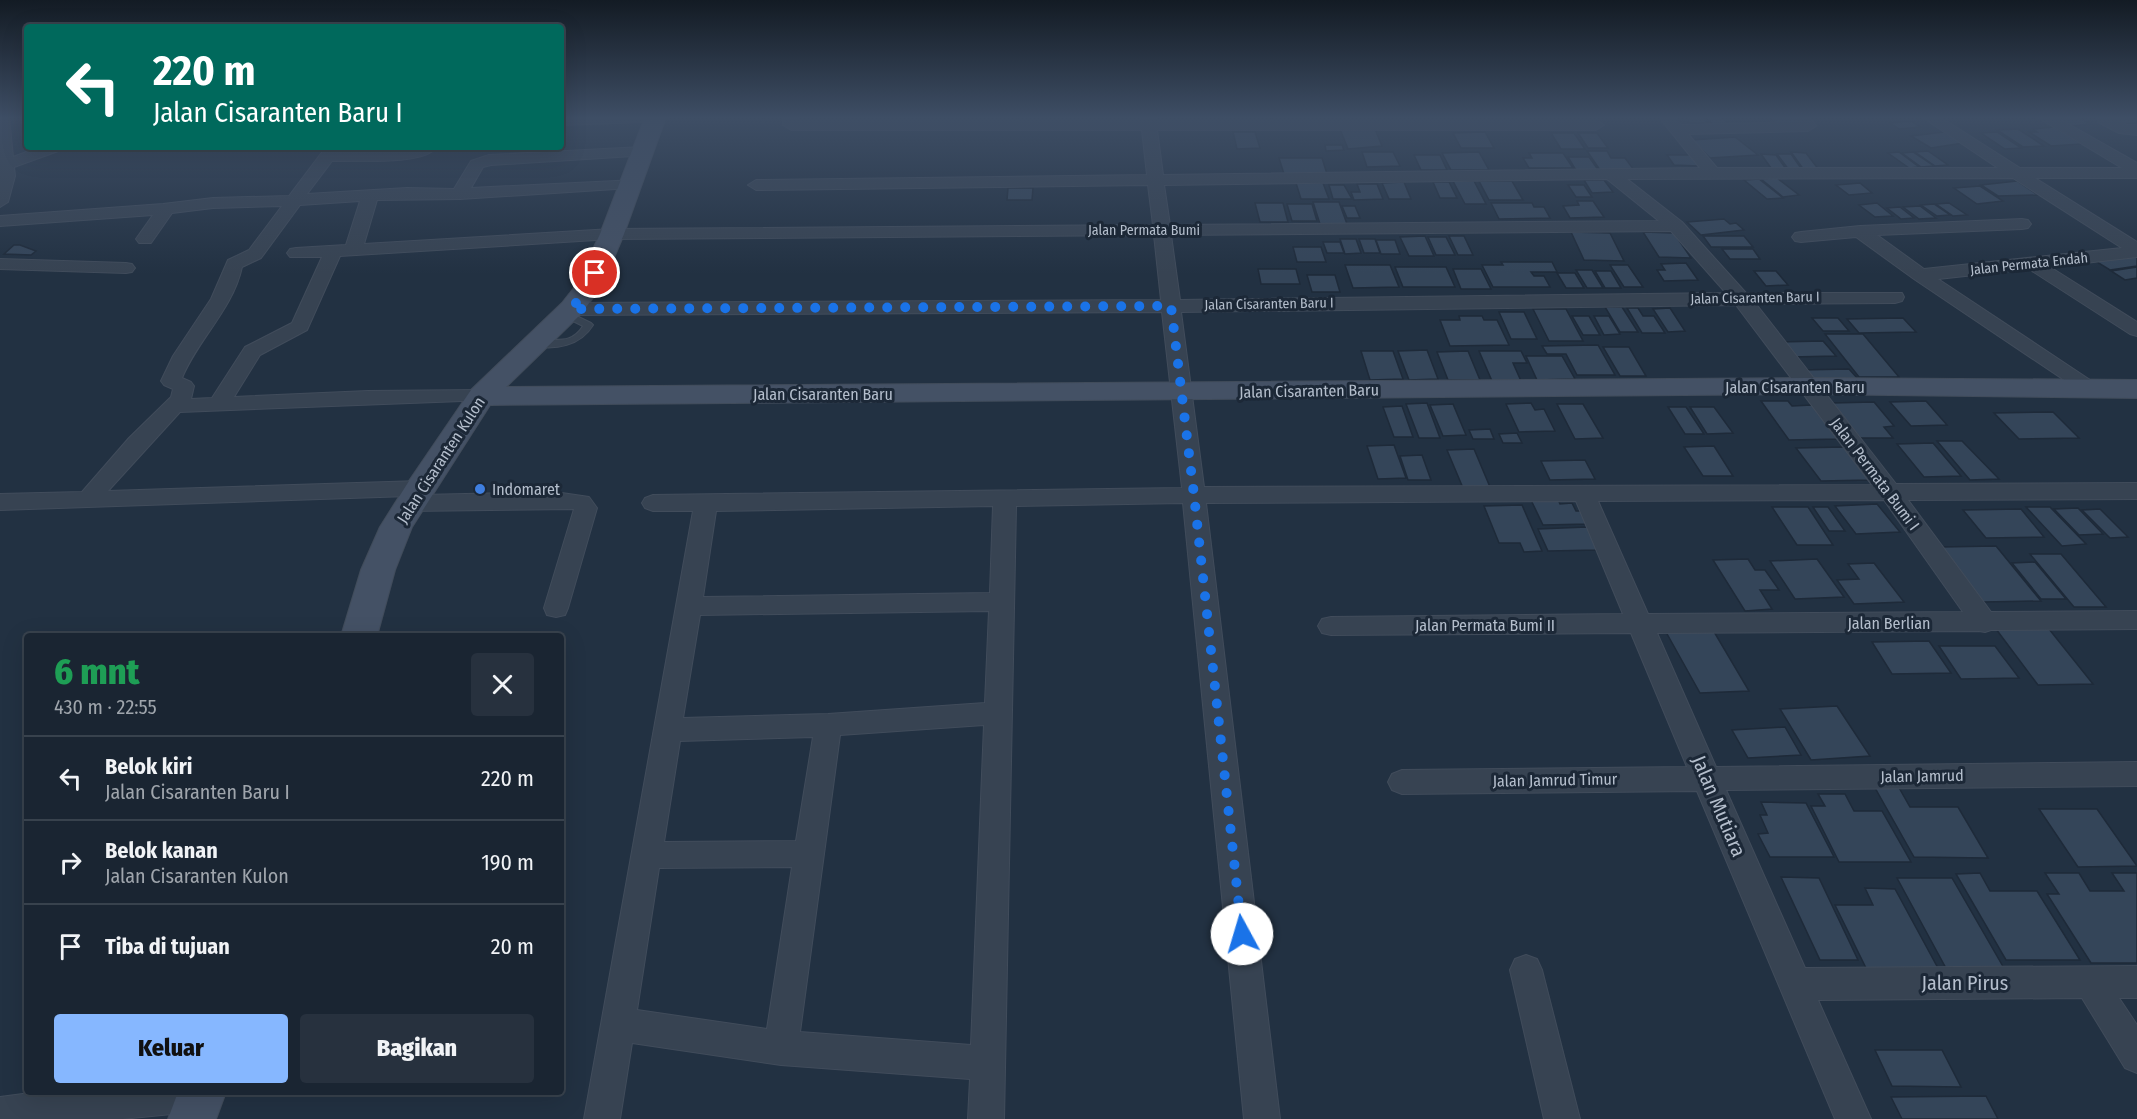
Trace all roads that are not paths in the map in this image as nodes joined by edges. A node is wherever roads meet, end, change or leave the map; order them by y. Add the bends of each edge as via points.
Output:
1 (6, 169) edge
2 (317, 169) edge
3 (474, 169) edge
4 (637, 169) edge
5 (1154, 169) edge
6 (1709, 169) edge
7 (2010, 169) edge
8 (2137, 171) edge
9 (1712, 173) junction
10 (2019, 175) junction
11 (1612, 176) junction
12 (1155, 180) junction
13 (632, 183) junction
14 (756, 185) dead end
15 (460, 194) junction
16 (370, 196) junction
17 (293, 200) junction
18 (0, 202) edge
19 (164, 208) junction
20 (0, 221) edge
21 (2022, 224) dead end
22 (1676, 226) junction
23 (1160, 230) junction
24 (1860, 231) junction
25 (612, 234) junction
26 (1801, 237) dead end
27 (145, 239) dead end
28 (353, 250) junction
29 (333, 251) junction
30 (2137, 251) edge
31 (296, 253) dead end
32 (2032, 263) junction
33 (0, 264) edge
34 (126, 268) dead end
35 (1920, 275) junction
36 (1895, 297) dead end
37 (1740, 298) junction
38 (1171, 306) junction
39 (569, 311) junction
40 (2137, 330) edge
41 (1807, 386) junction
42 (2137, 389) edge
43 (2092, 390) junction
44 (1182, 392) junction
45 (481, 396) junction
46 (219, 404) junction
47 (175, 406) junction
48 (2137, 491) edge
49 (1890, 492) junction
50 (1584, 494) junction
51 (416, 495) junction
52 (1194, 495) junction
53 (1005, 498) junction
54 (88, 499) junction
55 (0, 502) edge
56 (653, 502) dead end
57 (706, 503) junction
58 (1002, 602) junction
59 (688, 606) junction
60 (556, 608) dead end
61 (2137, 620) edge
62 (1985, 622) junction
63 (1640, 624) junction
64 (1331, 626) dead end
65 (360, 633) edge
66 (998, 713) junction
67 (828, 725) junction
68 (667, 730) junction
69 (2137, 774) edge
70 (1707, 778) junction
71 (1402, 782) dead end
72 (809, 854) junction
73 (646, 855) junction
74 (1526, 970) dead end
75 (2137, 982) edge
76 (2091, 983) junction
77 (1793, 984) junction
78 (617, 1024) junction
79 (781, 1048) junction
80 (2137, 1056) edge
81 (987, 1063) junction
82 (199, 1102) edge
83 (0, 1115) edge
84 (602, 1119) edge
85 (986, 1119) edge
86 (1262, 1119) edge
87 (1562, 1119) edge
88 (1853, 1119) edge

1 - 18 street
2 - 17 street
3 - 15 street
4 - 13 street, Jalan Cisaranten Kulon
5 - 12 street
6 - 9 street
7 - 10 street
8 - 10 street
9 - 10 street
9 - 11 street
10 - 30 street
11 - 12 street
11 - 22 street, Jalan Permata Bumi I
12 - 14 street
12 - 23 street
13 - 15 street
13 - 25 street, Jalan Cisaranten Kulon
15 - 16 street
16 - 17 street
16 - 28 street
17 - 19 street
17 - 47 street via 255,254 234,264 221,298 174,372 171,381 184,386
19 - 20 street
19 - 27 street
21 - 24 street
22 - 23 street, Jalan Permata Bumi
22 - 37 street, Jalan Permata Bumi I
23 - 25 street, Jalan Permata Bumi
23 - 38 street
24 - 26 street
24 - 35 street
25 - 28 street, Jalan Permata Bumi
25 - 39 street, Jalan Cisaranten Kulon via 590,286
28 - 29 street, Jalan Permata Bumi
29 - 31 street, Jalan Permata Bumi
29 - 46 street via 300,326 252,351
30 - 32 street, Jalan Permata Endah
32 - 35 street, Jalan Permata Endah
32 - 40 street
33 - 34 street
35 - 43 street
36 - 37 street, Jalan Cisaranten Baru I
37 - 38 street, Jalan Cisaranten Baru I
37 - 41 street, Jalan Permata Bumi I
38 - 39 street, Jalan Cisaranten Baru I
38 - 44 street
39 - 45 street, Jalan Cisaranten Kulon
41 - 43 street, Jalan Cisaranten Baru
41 - 44 street, Jalan Cisaranten Baru
41 - 49 street, Jalan Permata Bumi I
42 - 43 street, Jalan Cisaranten Baru
44 - 45 street, Jalan Cisaranten Baru
44 - 52 street
45 - 46 street
45 - 51 street, Jalan Cisaranten Kulon
46 - 47 street
47 - 54 street
48 - 49 street
49 - 50 street
49 - 62 street, Jalan Permata Bumi I
50 - 52 street
50 - 63 street, Jalan Mutiara
51 - 54 street
51 - 60 street via 581,502 586,508
51 - 65 street, Jalan Cisaranten Kulon via 396,527 378,570
52 - 53 street
52 - 86 street
53 - 57 street
53 - 58 street
54 - 55 street
56 - 57 street
57 - 59 street
58 - 59 street
58 - 66 street
59 - 68 street
61 - 62 street, Jalan Berlian
62 - 63 street, Jalan Berlian
63 - 64 street, Jalan Permata Bumi II
63 - 70 street, Jalan Mutiara
66 - 67 street
66 - 81 street
67 - 68 street
67 - 72 street
68 - 73 street
69 - 70 street, Jalan Jamrud
70 - 71 street, Jalan Jamrud Timur
70 - 77 street, Jalan Mutiara
72 - 73 street
72 - 79 street
73 - 78 street
74 - 87 street
75 - 76 street, Jalan Pirus
76 - 77 street, Jalan Pirus
76 - 80 street
77 - 88 street, Jalan Mutiara
78 - 79 street
78 - 84 street
79 - 81 street
81 - 85 street
82 - 83 street via 42,1108

